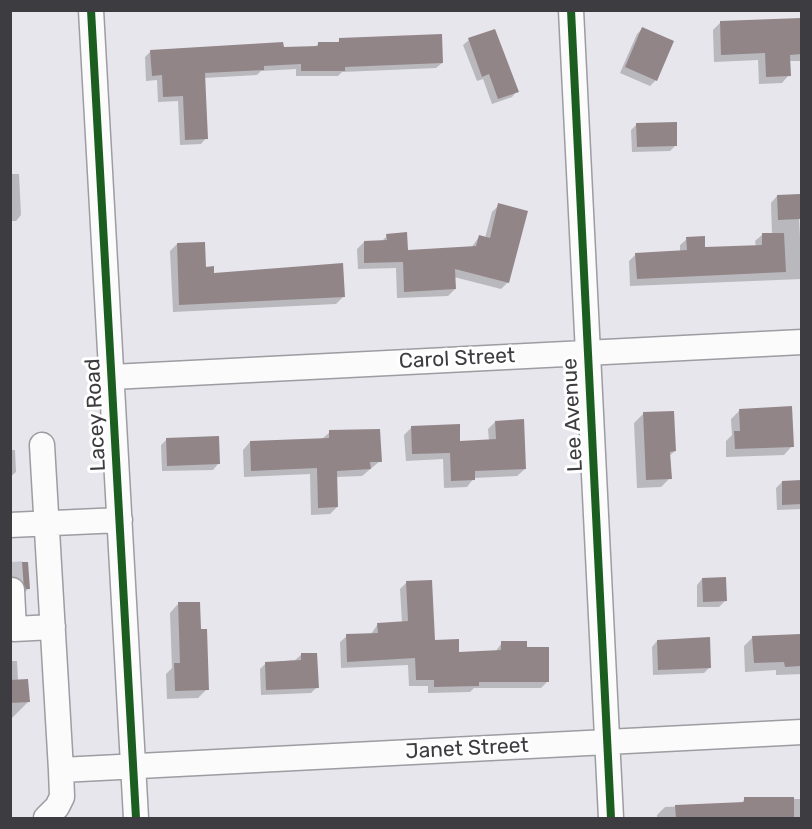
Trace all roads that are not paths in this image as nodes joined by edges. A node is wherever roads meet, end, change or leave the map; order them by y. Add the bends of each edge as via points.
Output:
1 (90, 10) edge
2 (571, 10) edge
3 (801, 342) edge
4 (588, 352) junction
5 (112, 377) junction
6 (42, 446) dead end
7 (120, 520) junction
8 (46, 523) junction
9 (10, 525) edge
10 (12, 590) edge
11 (53, 627) junction
12 (801, 732) edge
13 (608, 742) junction
14 (133, 766) junction
15 (61, 770) junction
16 (46, 819) edge
17 (136, 819) edge
18 (611, 819) edge

1 - 5 street, Lacey Road
2 - 4 street, Lee Avenue
3 - 4 street, Carol Street
4 - 5 street, Carol Street
4 - 13 street, Lee Avenue
5 - 7 street, Lacey Road
6 - 8 street
7 - 8 street
7 - 14 street, Lacey Road
8 - 9 street
8 - 11 street
10 - 11 street via 14,629
11 - 15 street
12 - 13 street, Janet Street
13 - 14 street, Janet Street
13 - 18 street, Lee Avenue
14 - 15 street, Janet Street
14 - 17 street, Lacey Road
15 - 16 street via 62,797

